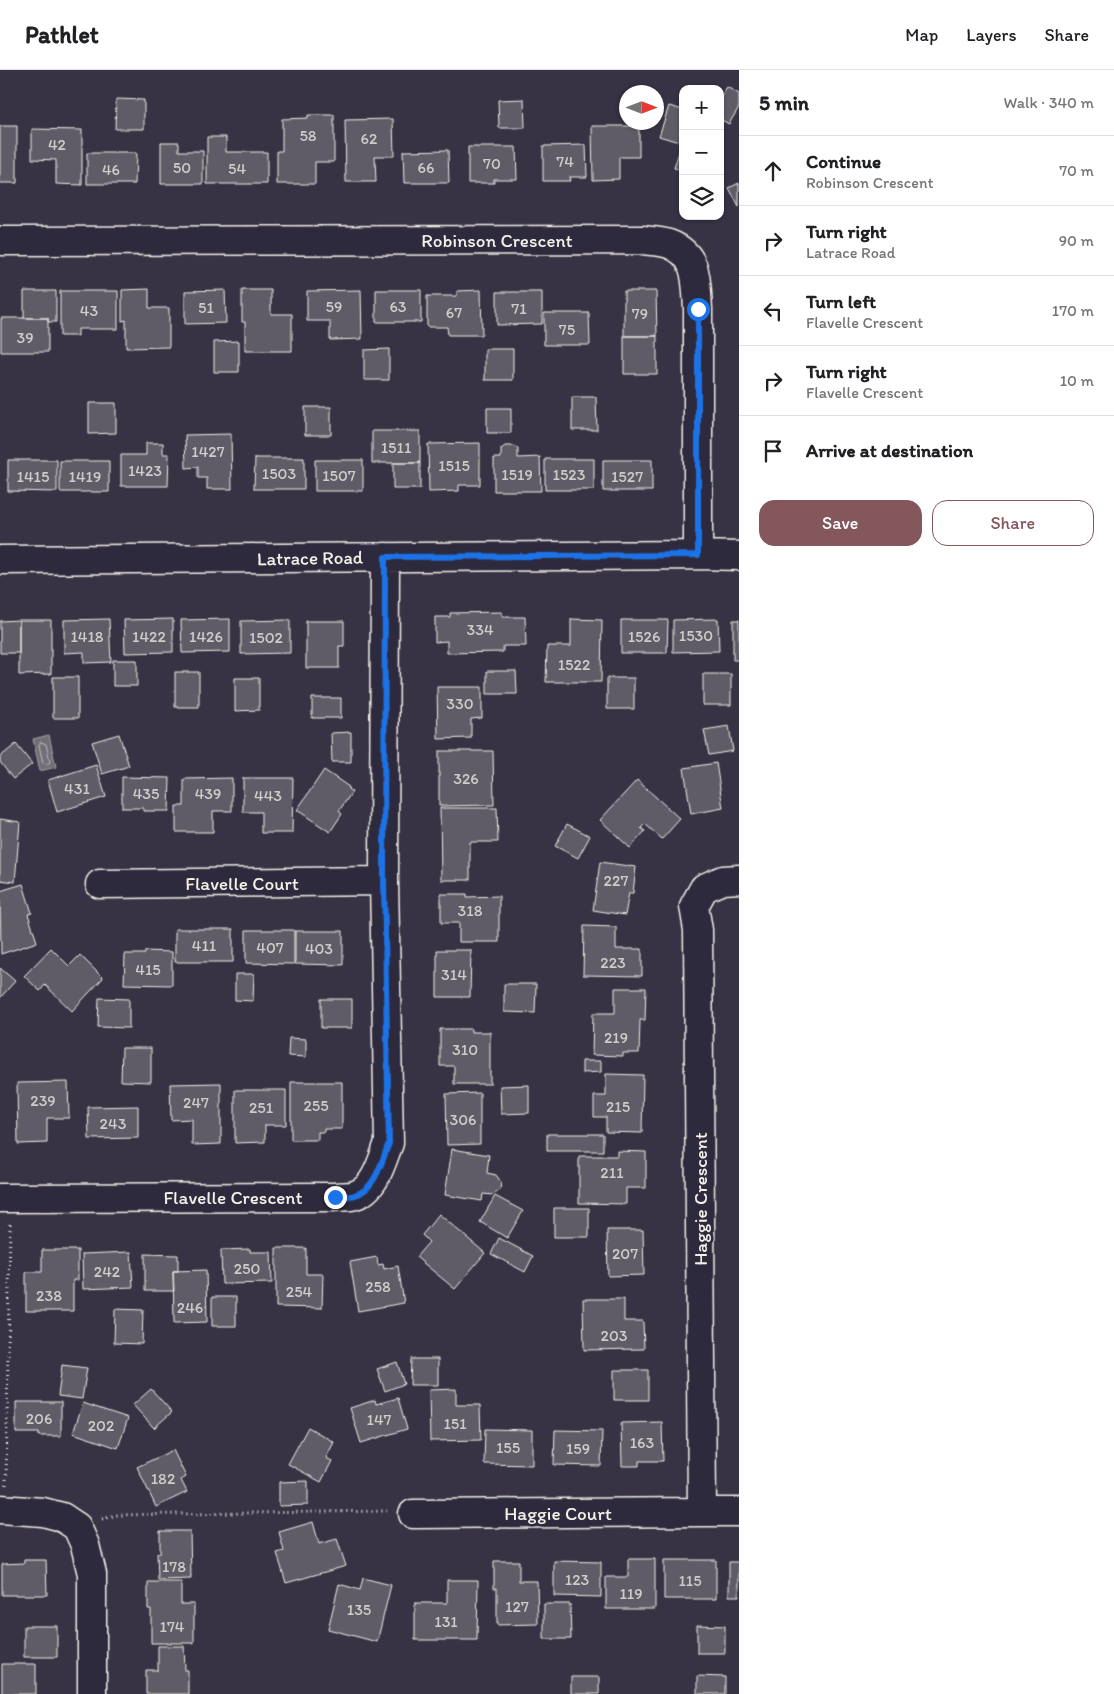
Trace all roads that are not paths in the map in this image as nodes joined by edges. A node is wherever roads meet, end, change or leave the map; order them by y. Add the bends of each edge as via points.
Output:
1 (0, 242) edge
2 (698, 555) junction
3 (739, 556) edge
4 (385, 557) junction
5 (0, 560) edge
6 (739, 879) edge
7 (384, 881) junction
8 (100, 884) dead end
9 (5, 1209) edge
10 (3, 1498) edge
11 (702, 1512) junction
12 (739, 1512) edge
13 (413, 1514) dead end
14 (92, 1694) edge

1 - 2 street, Robinson Crescent via 642,240 668,244 687,254 696,273
2 - 3 street, Latrace Road
2 - 4 street, Latrace Road
4 - 5 street, Latrace Road
4 - 7 street, Flavelle Crescent
6 - 11 street, Haggie Crescent via 723,880 704,888 694,906 698,930
7 - 8 street, Flavelle Court
7 - 9 street, Flavelle Crescent via 389,1143 371,1184 356,1195 335,1197
10 - 14 street via 62,1517 77,1527 92,1574
11 - 12 street
11 - 13 street, Haggie Court

